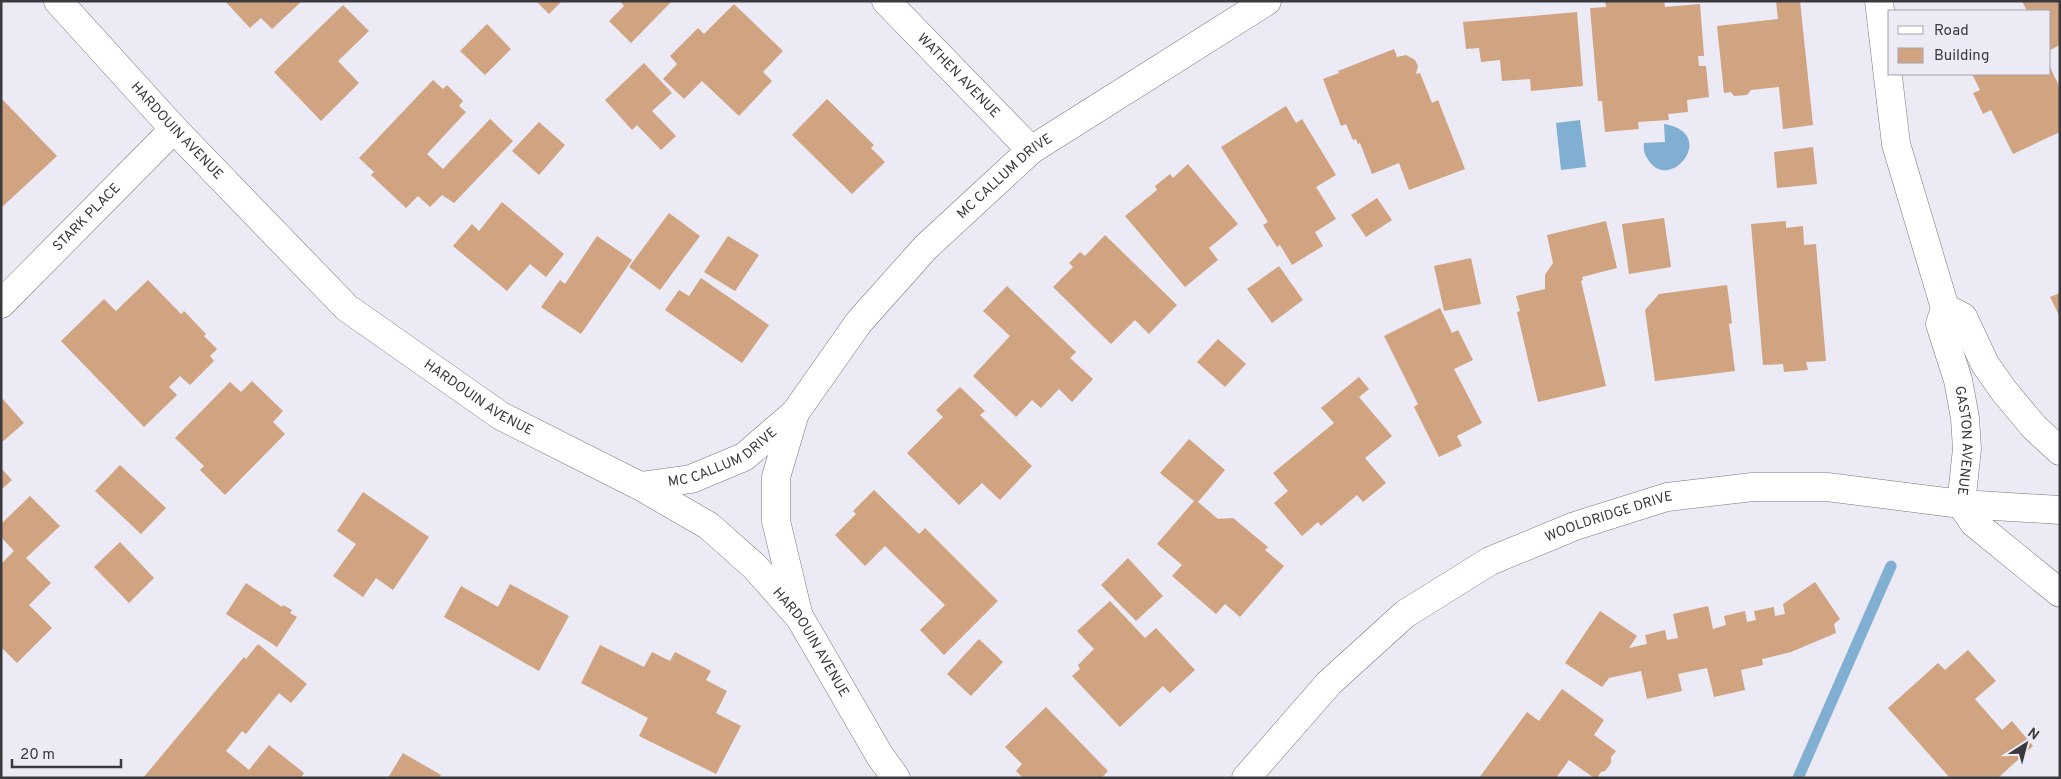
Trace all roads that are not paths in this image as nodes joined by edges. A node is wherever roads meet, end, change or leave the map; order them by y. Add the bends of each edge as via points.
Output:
1 (58, 1) edge
2 (886, 1) edge
3 (1267, 1) edge
4 (1879, 1) edge
5 (174, 129) junction
6 (1031, 150) junction
7 (1, 304) edge
8 (1945, 308) junction
9 (795, 413) junction
10 (2060, 451) edge
11 (640, 486) junction
12 (1961, 504) junction
13 (2060, 510) edge
14 (2060, 593) edge
15 (800, 618) junction
16 (896, 778) edge
17 (1246, 778) edge

1 - 5 street, HARDOUIN AVENUE
2 - 6 street, WATHEN AVENUE
3 - 6 street, MC CALLUM DRIVE
4 - 8 street, GASTON AVENUE via 1896,144
5 - 7 street, STARK PLACE
5 - 11 street, HARDOUIN AVENUE via 347,308 502,416
6 - 9 street, MC CALLUM DRIVE via 926,247 859,322
8 - 10 street via 1963,317 1985,364 2004,391 2034,428
8 - 12 street, GASTON AVENUE via 1940,324 1958,380 1965,418 1967,449
9 - 11 street, MC CALLUM DRIVE via 744,456 691,479
9 - 15 street, MC CALLUM DRIVE via 776,477 776,521
11 - 15 street, HARDOUIN AVENUE via 709,526 754,566
12 - 13 street, WOOLDRIDGE DRIVE
12 - 14 street, GASTON AVENUE via 1974,522
12 - 17 street, WOOLDRIDGE DRIVE via 1827,487 1753,487 1667,497 1575,526 1490,561 1405,614 1330,683
15 - 16 street, HARDOUIN AVENUE

